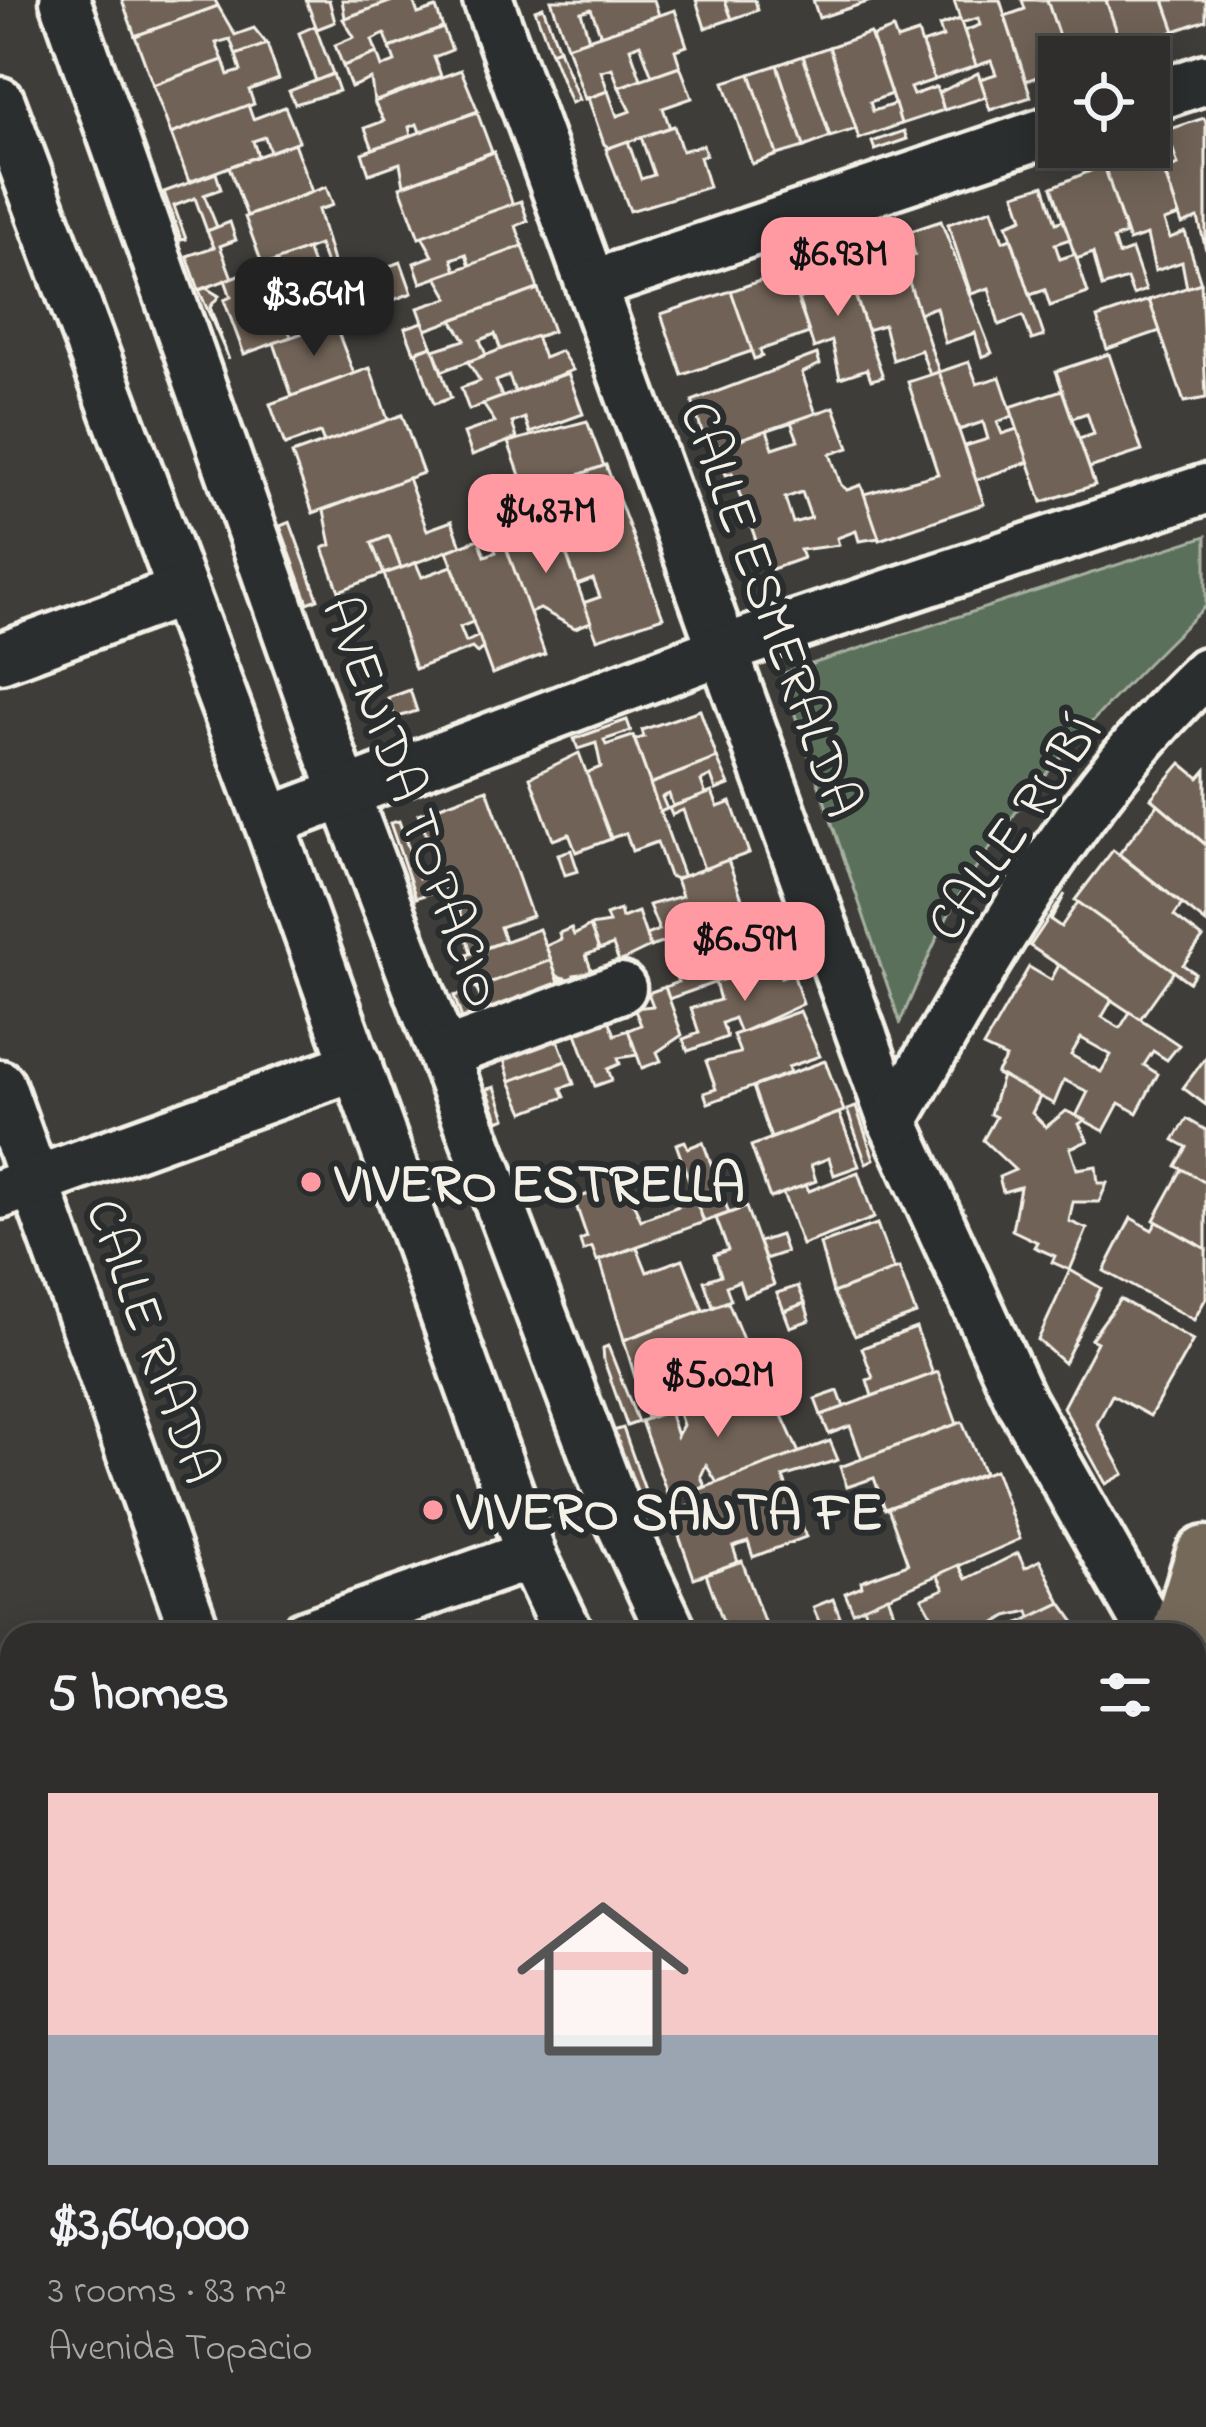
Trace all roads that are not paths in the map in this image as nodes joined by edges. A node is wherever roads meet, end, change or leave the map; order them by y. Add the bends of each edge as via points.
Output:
1 (65, 0) edge
2 (488, 0) edge
3 (1206, 79) edge
4 (1170, 91) edge
5 (2, 113) edge
6 (1038, 135) edge
7 (592, 285) junction
8 (1206, 489) edge
9 (183, 591) junction
10 (725, 650) junction
11 (0, 658) edge
12 (1206, 672) edge
13 (345, 794) junction
14 (269, 822) junction
15 (621, 988) dead end
16 (444, 1054) junction
17 (357, 1065) junction
18 (0, 1085) edge
19 (893, 1121) junction
20 (17, 1187) edge
21 (531, 1555) junction
22 (1206, 1557) edge
23 (191, 1623) edge
24 (339, 1623) edge
25 (563, 1623) edge
26 (667, 1623) edge
27 (1146, 1623) edge
28 (1186, 1623) edge

1 - 13 street, AVENIDA TOPACIO
2 - 7 street, CALLE ESMERALDA
3 - 4 street
5 - 9 street
6 - 7 street
7 - 10 street, CALLE ESMERALDA
8 - 10 street
9 - 11 street
9 - 14 street
10 - 13 street
10 - 19 street, CALLE ESMERALDA
12 - 19 street, CALLE RUBÍ via 1043,869
13 - 14 street
13 - 16 street, AVENIDA TOPACIO
14 - 17 street
15 - 16 street
16 - 26 street, AVENIDA TOPACIO via 619,1519
17 - 20 street
17 - 21 street
18 - 20 street, CALLE RIADA
19 - 27 street, CALLE ESMERALDA via 1021,1402
20 - 23 street, CALLE RIADA
21 - 24 street
21 - 25 street
22 - 28 main road

